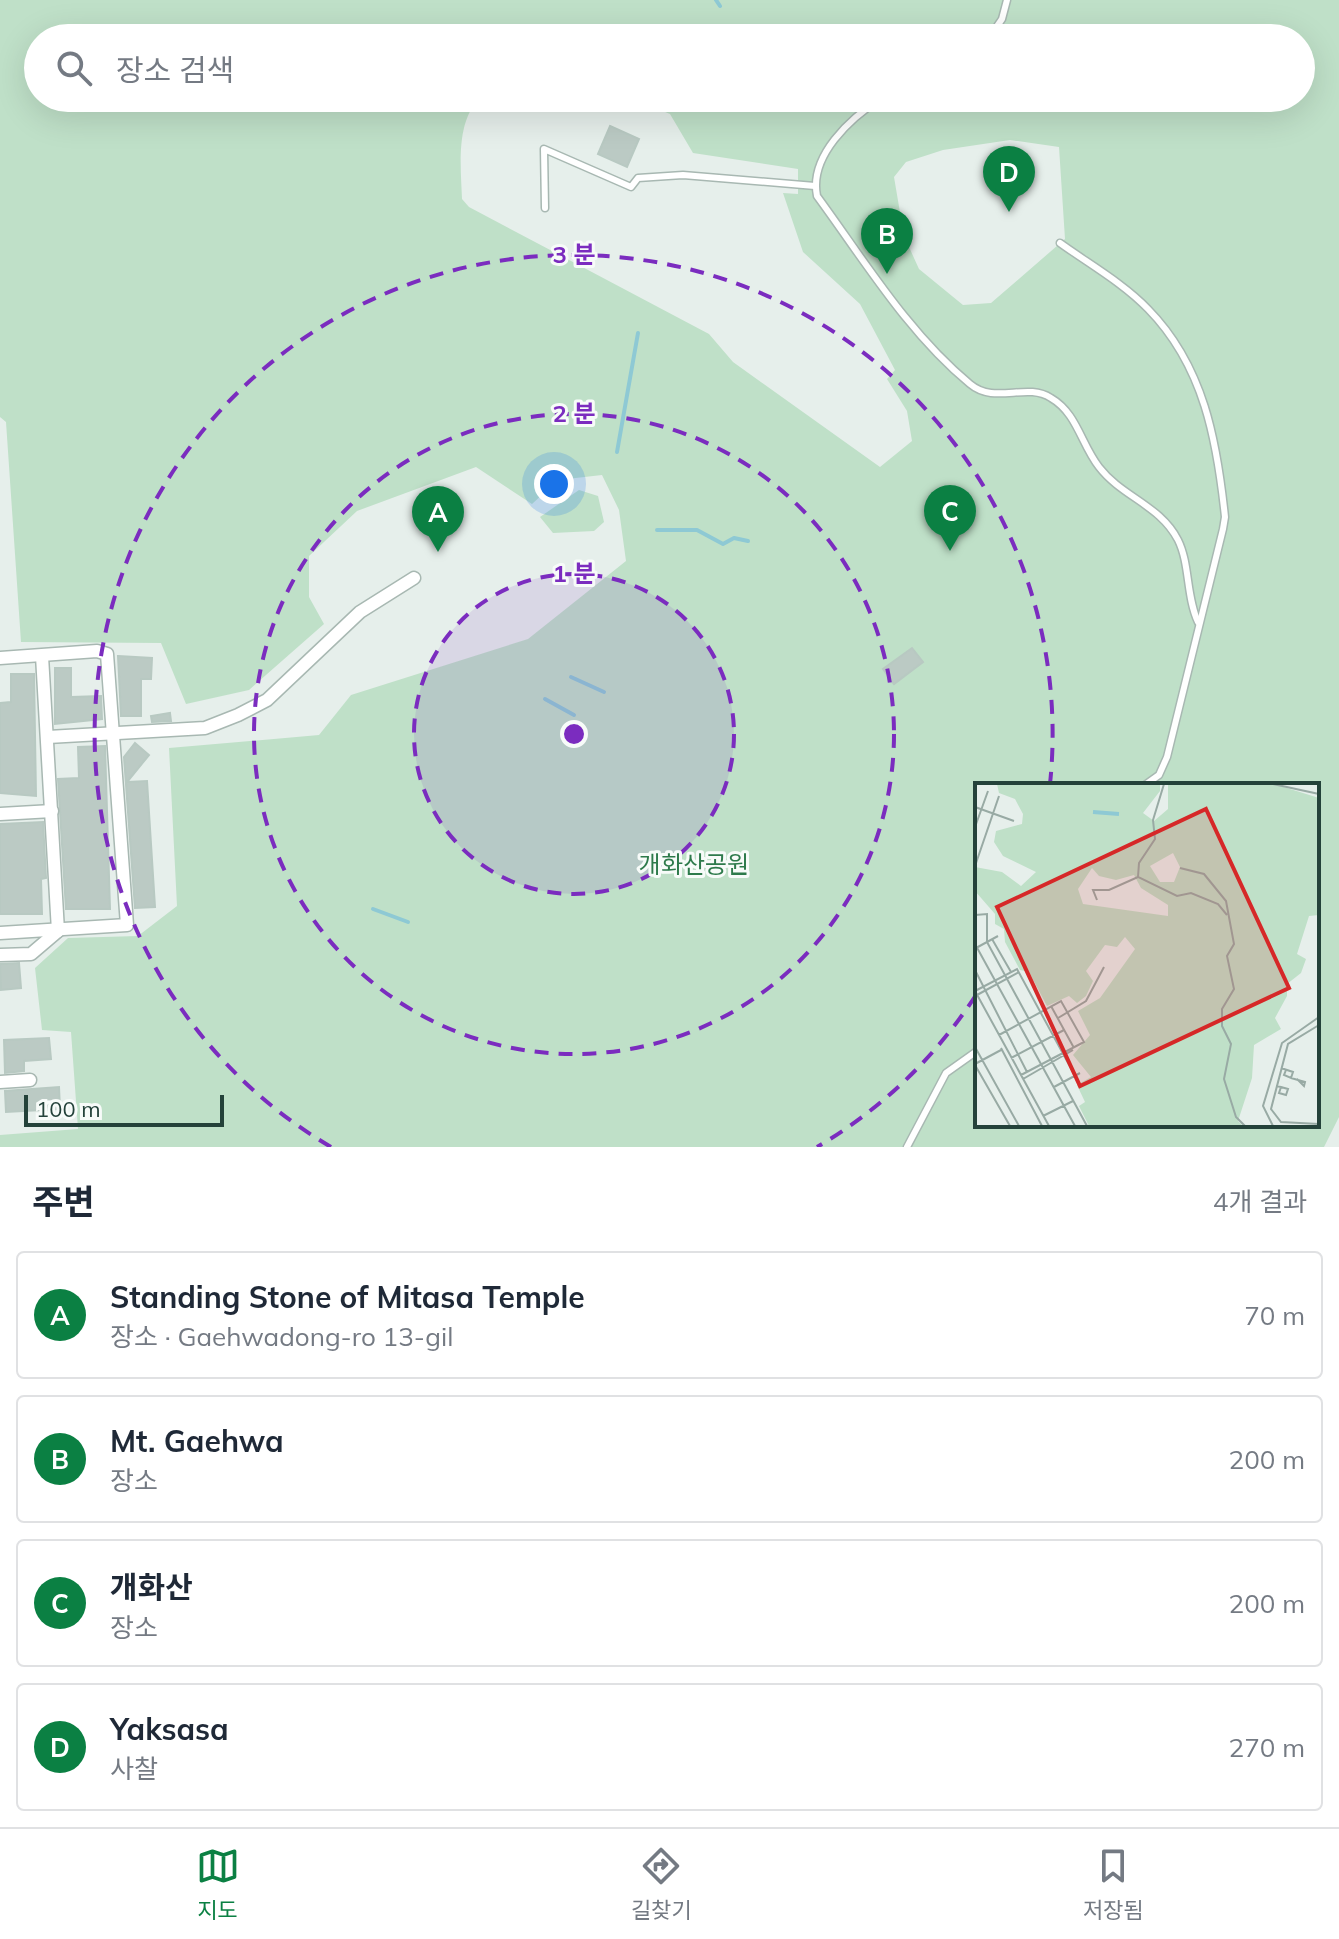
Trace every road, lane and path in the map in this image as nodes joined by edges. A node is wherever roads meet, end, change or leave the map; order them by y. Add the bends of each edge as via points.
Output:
1 (1007, 0) edge
2 (999, 24) edge
3 (864, 112) edge
4 (815, 186) junction
5 (545, 208) dead end
6 (1060, 243) dead end
7 (414, 578) dead end
8 (1198, 622) junction
9 (42, 656) junction
10 (0, 658) edge
11 (114, 735) junction
12 (48, 737) junction
13 (1148, 783) edge
14 (52, 811) junction
15 (0, 814) edge
16 (58, 931) junction
17 (0, 933) edge
18 (0, 955) edge
19 (975, 1052) edge
20 (30, 1080) dead end
21 (0, 1082) edge
22 (907, 1147) edge

1 - 2 lane
3 - 4 lane via 832,144 817,170
4 - 5 lane via 683,175 638,178 631,187 544,149
4 - 8 lane via 817,196 917,332 972,386 996,395 1035,391 1056,400 1108,477 1169,525 1180,545
6 - 8 lane via 1148,308 1171,336 1204,401 1215,433 1225,517
7 - 11 street via 360,612 267,700 205,728
8 - 13 lane via 1167,757 1159,775
9 - 10 street
9 - 11 street via 107,654
9 - 12 street
11 - 12 street
11 - 16 street via 127,925
12 - 14 street
14 - 15 street
14 - 16 street
16 - 17 street
16 - 18 street via 31,954
19 - 22 lane via 946,1073
20 - 21 street

